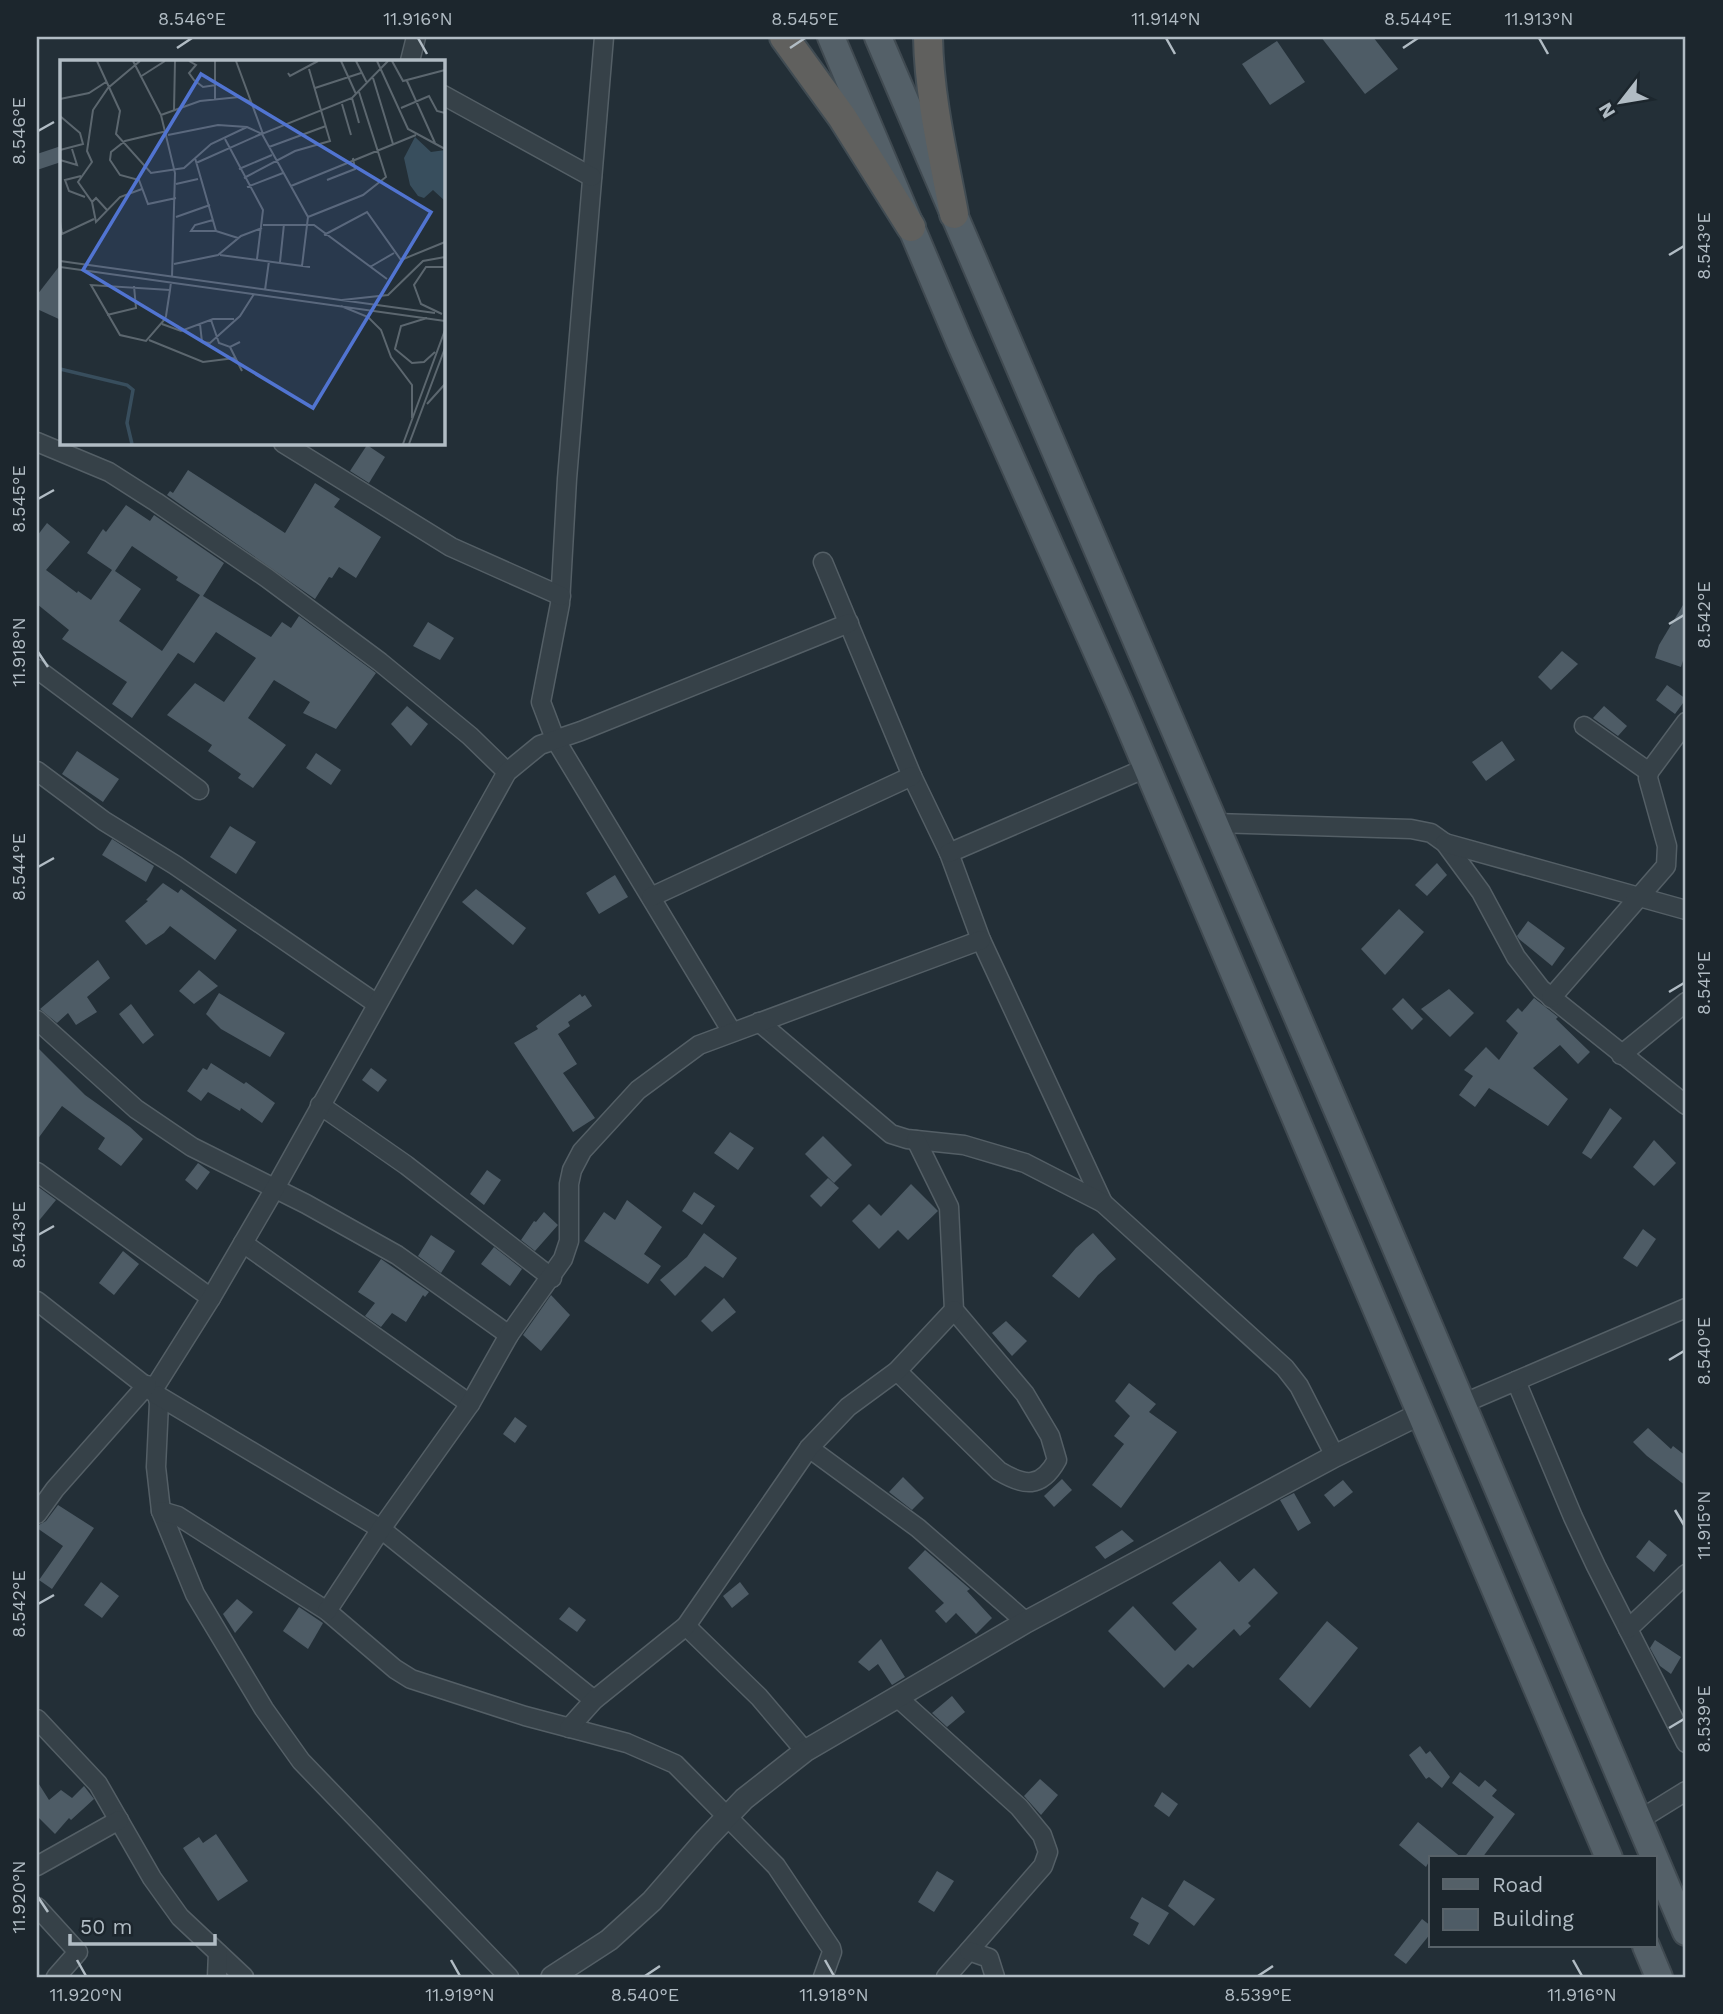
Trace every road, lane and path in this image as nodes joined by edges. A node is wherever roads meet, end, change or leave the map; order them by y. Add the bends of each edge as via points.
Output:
1 (416, 37) edge
2 (604, 37) edge
3 (784, 37) edge
4 (831, 37) edge
5 (878, 37) edge
6 (928, 37) edge
7 (410, 60) edge
8 (444, 96) edge
9 (592, 177) junction
10 (954, 214) junction
11 (911, 227) junction
12 (37, 442) edge
13 (285, 444) edge
14 (823, 562) dead end
15 (561, 596) junction
16 (849, 623) junction
17 (37, 669) edge
18 (1686, 722) edge
19 (1584, 726) dead end
20 (555, 739) junction
21 (1146, 768) junction
22 (37, 771) edge
23 (507, 772) junction
24 (1649, 772) junction
25 (912, 776) junction
26 (199, 790) dead end
27 (1215, 823) junction
28 (1445, 843) junction
29 (949, 853) junction
30 (651, 897) junction
31 (1639, 897) junction
32 (1686, 910) edge
33 (981, 940) junction
34 (1551, 998) junction
35 (1686, 1002) edge
36 (377, 1004) junction
37 (37, 1020) edge
38 (759, 1022) junction
39 (732, 1032) junction
40 (1621, 1055) junction
41 (320, 1105) junction
42 (1686, 1105) edge
43 (916, 1140) junction
44 (37, 1172) edge
45 (274, 1189) junction
46 (1103, 1203) junction
47 (243, 1243) junction
48 (552, 1278) junction
49 (211, 1298) junction
50 (37, 1301) edge
51 (1686, 1308) edge
52 (954, 1310) junction
53 (509, 1335) junction
54 (897, 1371) junction
55 (1516, 1381) junction
56 (153, 1390) junction
57 (470, 1404) junction
58 (1462, 1404) junction
59 (1420, 1414) junction
60 (809, 1448) junction
61 (1335, 1456) junction
62 (161, 1511) junction
63 (37, 1514) edge
64 (381, 1529) junction
65 (1686, 1574) edge
66 (327, 1611) junction
67 (1026, 1622) junction
68 (686, 1626) junction
69 (1628, 1629) junction
70 (897, 1697) junction
71 (594, 1700) junction
72 (37, 1719) edge
73 (569, 1728) junction
74 (1686, 1742) edge
75 (805, 1751) junction
76 (1686, 1791) edge
77 (727, 1817) junction
78 (1639, 1820) junction
79 (119, 1821) junction
80 (1608, 1856) edge
81 (1654, 1856) edge
82 (1656, 1861) edge
83 (37, 1866) edge
84 (37, 1907) edge
85 (1686, 1932) edge
86 (1647, 1948) edge
87 (969, 1951) junction
88 (218, 1953) junction
89 (56, 1977) edge
90 (217, 1977) edge
91 (244, 1977) edge
92 (509, 1977) edge
93 (552, 1977) edge
94 (823, 1977) edge
95 (946, 1977) edge
96 (995, 1977) edge
97 (1659, 1977) edge

1 - 7 street
2 - 9 street
3 - 11 highway via 842,117
4 - 11 main road
5 - 10 main road
6 - 10 highway via 937,124
8 - 9 street
9 - 15 street
10 - 27 main road
11 - 21 main road
12 - 23 street via 109,472 267,578 380,662
13 - 15 street via 451,547
14 - 16 street
15 - 20 street via 541,702
16 - 20 street
16 - 25 street
17 - 26 street
18 - 24 street
19 - 24 street
20 - 23 street via 540,745
20 - 30 street
21 - 29 street
21 - 59 main road
22 - 36 street
23 - 36 street
24 - 31 street via 1668,856 1666,866
25 - 29 street
25 - 30 street
27 - 28 street via 1411,828
27 - 58 main road
28 - 31 street
28 - 34 street via 1481,892 1527,973
29 - 33 street
30 - 39 street
31 - 32 street
31 - 34 street
33 - 38 street
33 - 46 street
34 - 40 street
35 - 40 street
36 - 41 street
37 - 45 street via 136,1109 192,1147
38 - 39 street
38 - 43 street via 891,1134
39 - 48 street via 699,1045 638,1090 582,1151 569,1184 569,1241
40 - 42 street
41 - 45 street
41 - 48 street
43 - 46 street via 964,1145 1025,1163
43 - 52 street via 949,1208
44 - 49 street
45 - 47 street
45 - 53 street via 397,1255
46 - 61 street via 1285,1368
47 - 49 street
47 - 57 street
48 - 53 street
49 - 56 street
50 - 56 street
51 - 55 street
52 - 54 street
52 - 54 street via 1025,1394 1050,1436 1057,1460 1051,1471 1034,1482 1018,1482 999,1471
53 - 57 street
54 - 60 street via 848,1407
55 - 58 street
55 - 69 street via 1573,1517
56 - 62 street via 159,1403 156,1467
56 - 63 street via 55,1489
56 - 64 street
57 - 64 street
58 - 78 main road
59 - 61 street
59 - 80 main road
60 - 67 street via 918,1528
60 - 68 street
61 - 67 street
62 - 66 street via 178,1516
62 - 92 street via 195,1594 283,1738
64 - 66 street
64 - 71 street
65 - 69 street
66 - 73 street via 411,1679
67 - 70 street
68 - 71 street
68 - 75 street via 759,1697
69 - 74 street
70 - 75 street
70 - 87 street via 1019,1807 1042,1835 1048,1853 1043,1866
71 - 73 street
72 - 79 street via 87,1769
73 - 77 street via 627,1743 675,1764
75 - 77 street
76 - 78 street
77 - 93 street via 652,1901 609,1940
77 - 94 street via 776,1866 831,1948
78 - 81 main road
79 - 83 street
79 - 88 street via 180,1917
82 - 85 main road
84 - 89 street via 78,1952
86 - 97 main road
87 - 95 street
87 - 96 street via 989,1958
88 - 90 street
88 - 91 street

